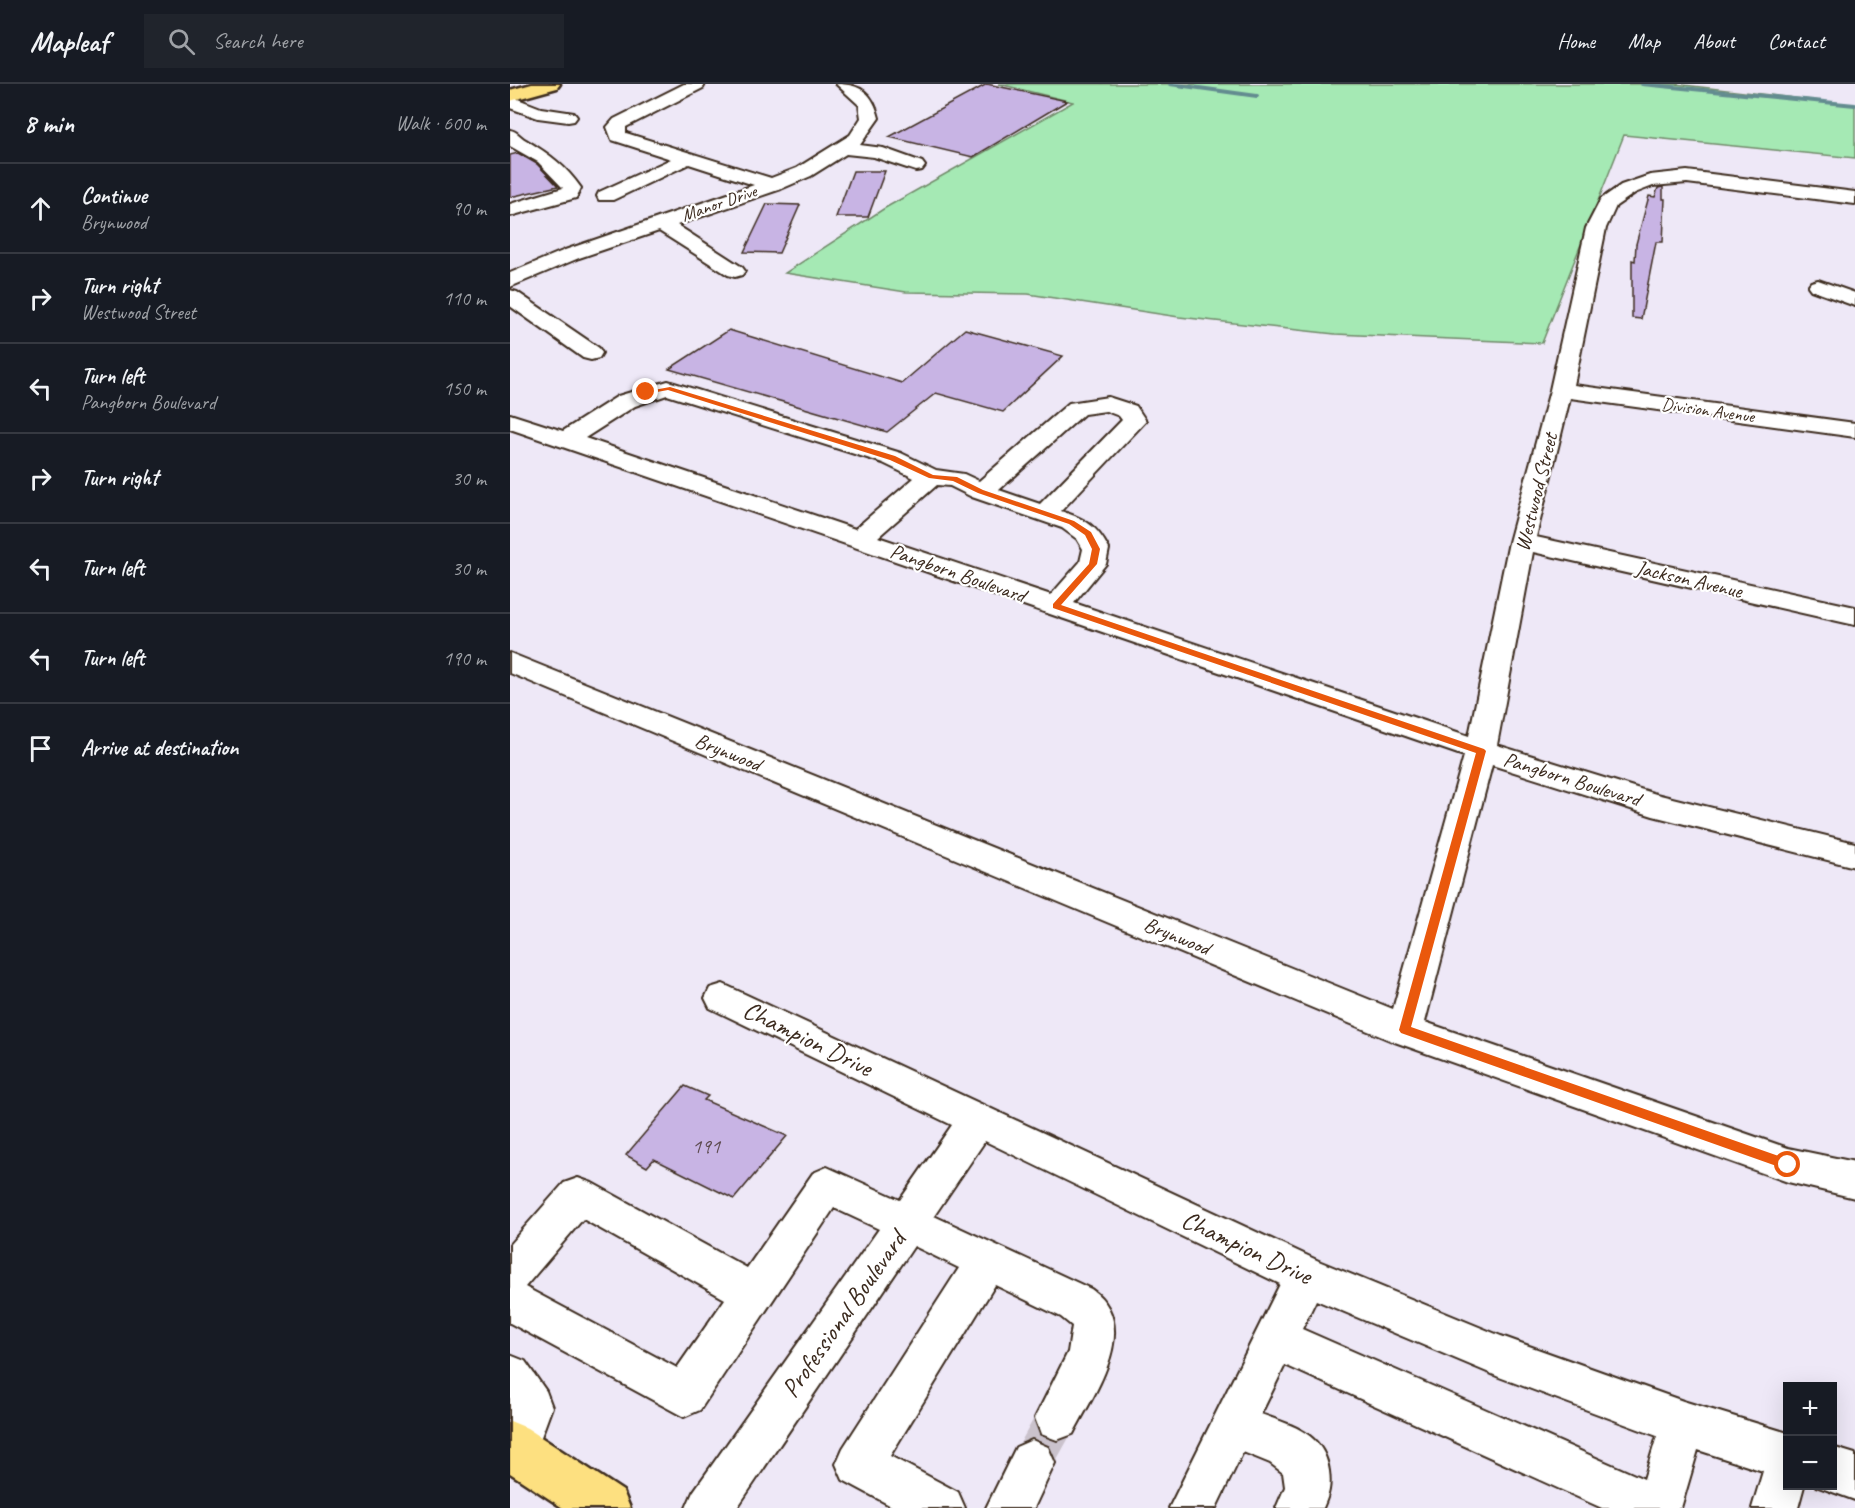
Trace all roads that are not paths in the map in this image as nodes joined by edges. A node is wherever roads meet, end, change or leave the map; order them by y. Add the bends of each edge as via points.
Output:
1 (551, 84) edge
2 (697, 84) edge
3 (844, 84) edge
4 (510, 96) edge
5 (510, 101) edge
6 (568, 117) dead end
7 (511, 139) edge
8 (845, 148) junction
9 (687, 158) junction
10 (916, 166) dead end
11 (774, 184) junction
12 (606, 196) dead end
13 (1855, 198) edge
14 (510, 210) edge
15 (661, 224) junction
16 (735, 271) dead end
17 (510, 280) edge
18 (1818, 286) dead end
19 (510, 296) edge
20 (1855, 300) edge
21 (591, 353) dead end
22 (1561, 390) junction
23 (510, 421) edge
24 (1855, 430) edge
25 (568, 440) junction
26 (931, 477) junction
27 (981, 492) junction
28 (1044, 514) junction
29 (860, 539) junction
30 (1522, 542) junction
31 (1056, 606) junction
32 (1855, 616) edge
33 (510, 662) edge
34 (1481, 751) junction
35 (1855, 855) edge
36 (723, 998) dead end
37 (1405, 1030) junction
38 (978, 1120) junction
39 (1855, 1180) edge
40 (906, 1223) junction
41 (986, 1262) junction
42 (510, 1274) edge
43 (1306, 1276) junction
44 (753, 1293) junction
45 (510, 1301) edge
46 (1275, 1339) junction
47 (510, 1376) edge
48 (1057, 1418) tunnel mouth
49 (1683, 1423) junction
50 (1233, 1426) junction
51 (513, 1447) edge
52 (1783, 1454) edge
53 (1032, 1464) tunnel mouth
54 (1837, 1471) edge
55 (1855, 1477) edge
56 (1783, 1479) edge
57 (606, 1508) edge
58 (709, 1508) edge
59 (942, 1508) edge
60 (1009, 1508) edge
61 (1192, 1508) edge
62 (1299, 1508) edge
63 (1656, 1508) edge
64 (1775, 1508) edge

1 - 4 main road
2 - 9 street via 616,128 618,136
3 - 8 street, Manor Drive via 867,103 870,118
5 - 6 street via 540,114
7 - 14 street via 535,151 572,188 569,194
8 - 10 street via 877,152
8 - 11 street, Manor Drive
9 - 11 street
9 - 12 street
11 - 15 street, Manor Drive
13 - 22 street, Westwood Street via 1687,177 1650,181 1608,202 1596,228
15 - 16 street
15 - 17 street, Manor Drive
18 - 20 street
19 - 21 street
22 - 24 street, Division Avenue
22 - 30 street, Westwood Street
23 - 25 street, Pangborn Boulevard
25 - 26 street via 626,399 668,388 892,458
25 - 29 street, Pangborn Boulevard
26 - 27 street via 955,479
26 - 29 street
27 - 28 street
27 - 28 street via 1077,408 1108,404 1128,411 1134,421
28 - 31 street via 1088,534 1096,549 1093,564
29 - 31 street, Pangborn Boulevard
30 - 32 street, Jackson Avenue
30 - 34 street, Westwood Street
31 - 34 street, Pangborn Boulevard
33 - 37 street, Brynwood
34 - 35 street, Pangborn Boulevard via 1653,805
34 - 37 street, Westwood Street
36 - 38 street, Champion Drive
37 - 39 street, Brynwood via 1788,1165
38 - 40 street, Professional Boulevard
38 - 43 street, Champion Drive
40 - 41 street
40 - 44 street via 827,1185
40 - 58 street, Professional Boulevard
41 - 48 street via 1076,1303 1090,1314 1096,1331 1092,1349
41 - 59 street via 859,1464
42 - 44 street via 578,1196
43 - 46 street
43 - 49 street, Champion Drive via 1500,1356
44 - 45 street via 684,1395
46 - 50 street
46 - 63 street
47 - 51 street via 530,1407
49 - 52 street, Champion Drive
49 - 63 street
50 - 61 street
50 - 62 street via 1285,1446 1305,1461 1308,1489
51 - 57 main road
53 - 60 street
54 - 55 street
56 - 64 street

